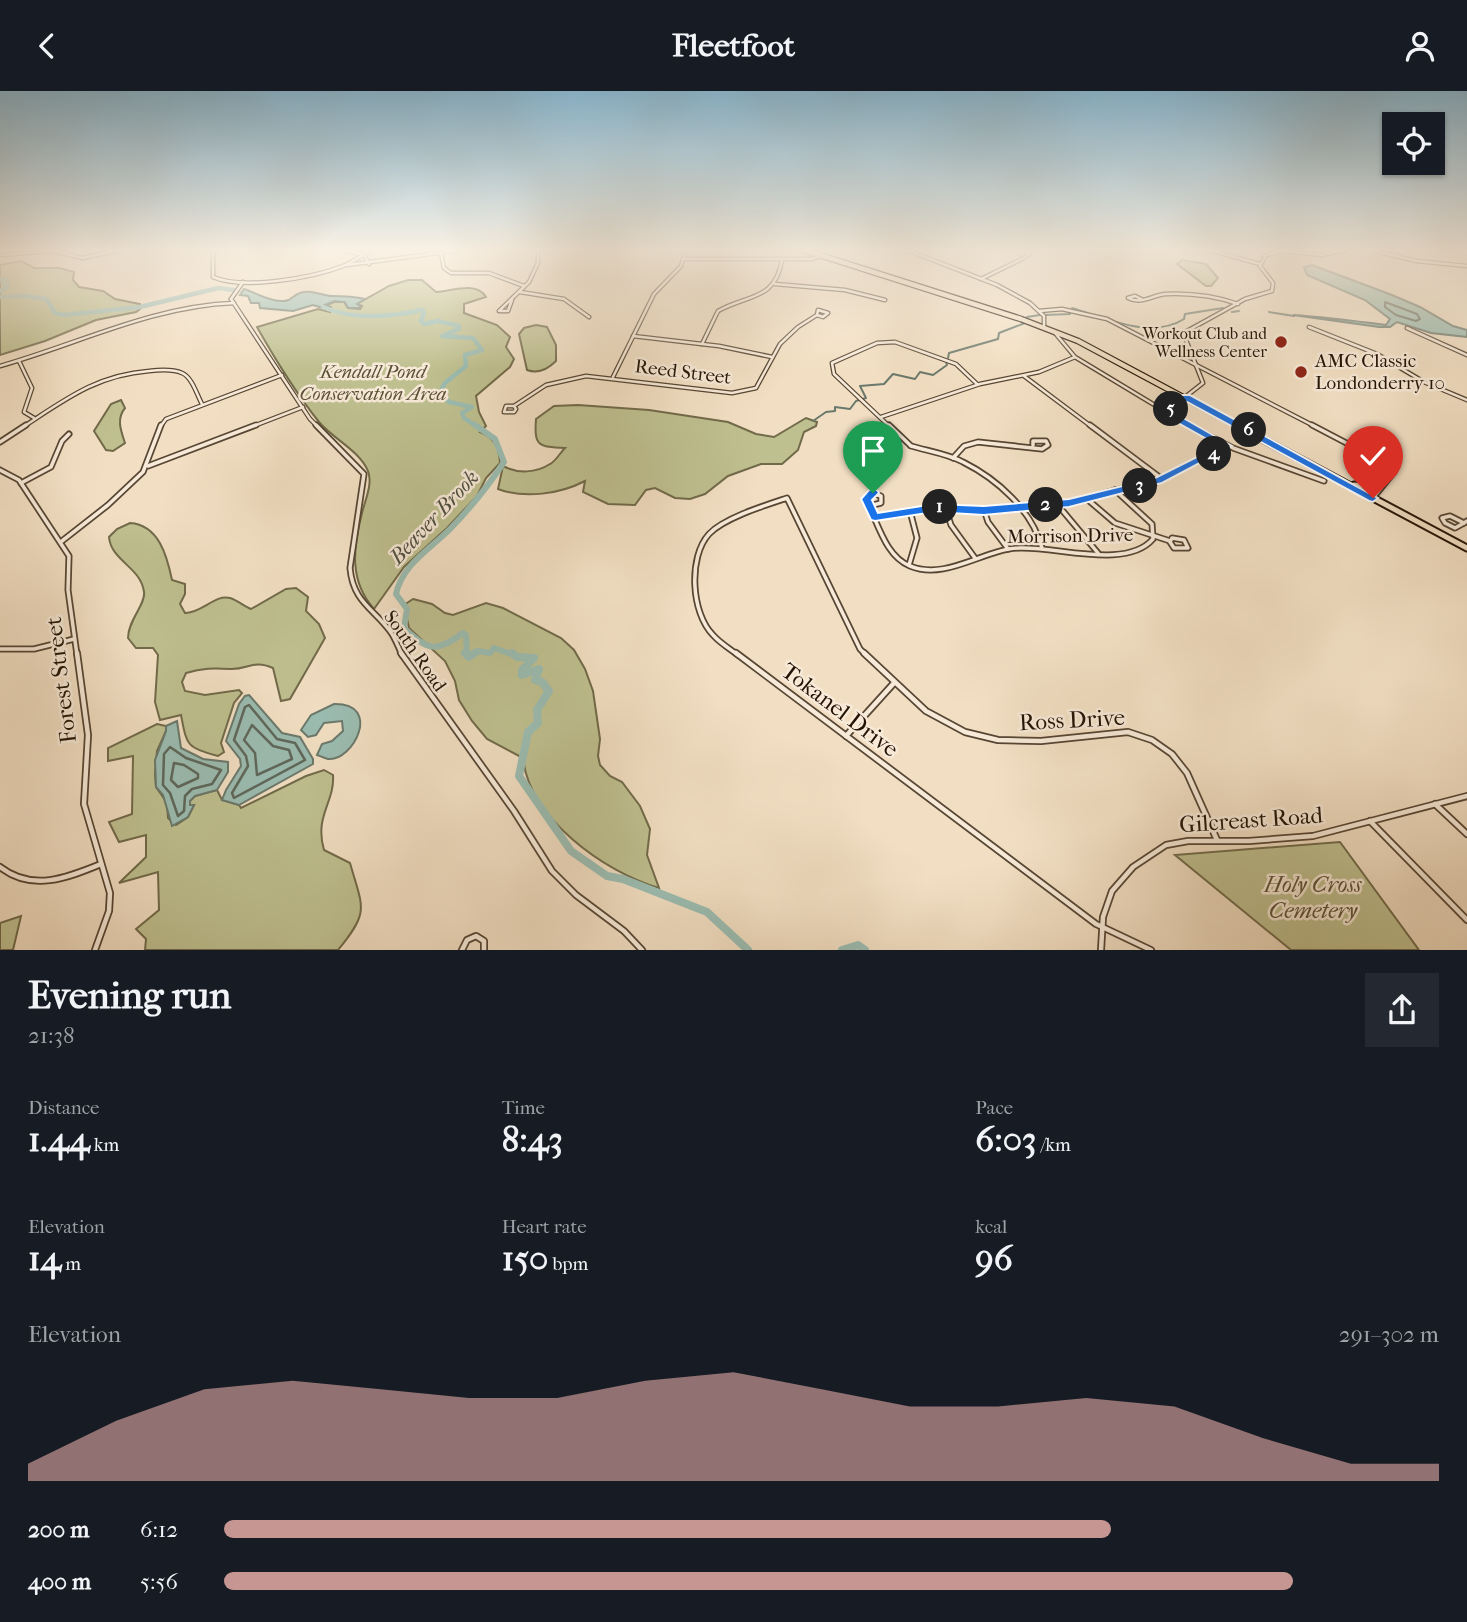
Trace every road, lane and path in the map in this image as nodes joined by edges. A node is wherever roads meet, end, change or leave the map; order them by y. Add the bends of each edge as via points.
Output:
1 (239, 290) edge
2 (658, 290) edge
3 (765, 290) edge
4 (845, 290) edge
5 (928, 290) edge
6 (1004, 290) edge
7 (1271, 290) edge
8 (520, 292) joint
9 (512, 300) dead end
10 (884, 300) dead end
11 (1143, 300) dead end
12 (233, 301) junction
13 (1238, 304) junction
14 (1040, 311) junction
15 (817, 315) dead end
16 (589, 317) dead end
17 (1044, 327) junction
18 (1309, 327) dead end
19 (1407, 328) dead end
20 (1051, 329) junction
21 (633, 336) junction
22 (1078, 341) junction
23 (702, 344) junction
24 (1063, 344) junction
25 (1467, 355) edge
26 (772, 357) junction
27 (1075, 357) junction
28 (19, 361) junction
29 (0, 366) edge
30 (1198, 366) junction
31 (1211, 373) junction
32 (282, 375) junction
33 (1202, 375) junction
34 (1024, 376) junction
35 (612, 378) junction
36 (977, 384) junction
37 (1187, 397) junction
38 (1466, 398) edge
39 (202, 404) junction
40 (514, 406) dead end
41 (303, 407) junction
42 (1166, 412) junction
43 (881, 417) junction
44 (34, 418) junction
45 (69, 434) dead end
46 (0, 442) edge
47 (1033, 445) dead end
48 (1227, 446) junction
49 (953, 458) junction
50 (148, 465) junction
51 (0, 470) edge
52 (7, 473) junction
53 (0, 478) edge
54 (1160, 480) junction
55 (1324, 481) dead end
56 (21, 483) junction
57 (1345, 484) junction
58 (1378, 486) junction
59 (1115, 490) junction
60 (1365, 494) junction
61 (787, 498) joint
62 (1373, 498) junction
63 (1087, 499) junction
64 (1057, 504) junction
65 (869, 506) junction
66 (945, 507) junction
67 (1020, 508) junction
68 (984, 510) junction
69 (910, 511) junction
70 (875, 517) junction
71 (1465, 522) edge
72 (1154, 536) junction
73 (61, 541) junction
74 (1170, 541) junction
75 (1042, 548) junction
76 (1467, 548) edge
77 (1008, 549) junction
78 (1098, 553) junction
79 (975, 558) junction
80 (909, 566) junction
81 (74, 639) junction
82 (0, 649) edge
83 (894, 683) junction
84 (846, 736) junction
85 (1467, 796) edge
86 (1435, 804) junction
87 (1370, 821) junction
88 (1467, 834) edge
89 (1216, 840) junction
90 (101, 864) junction
91 (0, 866) edge
92 (1467, 921) edge
93 (1102, 928) junction
94 (95, 950) edge
95 (462, 950) edge
96 (484, 950) edge
97 (642, 950) edge
98 (1101, 950) edge
99 (1151, 950) edge

1 - 12 street
2 - 21 street
3 - 23 street via 718,311
4 - 10 street
5 - 17 main road
6 - 14 street
7 - 13 street
8 - 9 street
8 - 16 street via 564,299
11 - 13 street via 1170,294 1217,297
12 - 28 street via 190,305
12 - 32 street, South Road
13 - 30 street via 1186,331
14 - 17 street via 1046,319
14 - 30 street via 1066,309 1118,324
15 - 26 street, Reed Street via 803,323
17 - 20 main road
18 - 38 street via 1377,353 1421,381
19 - 25 street
20 - 22 main road
20 - 24 street
21 - 23 street
21 - 35 street
22 - 24 street
22 - 37 main road
23 - 26 street
24 - 27 street
26 - 35 street, Reed Street via 761,385 744,393
27 - 34 street
27 - 42 street
28 - 29 street
28 - 44 street via 32,388 24,412
30 - 31 street
30 - 33 street
31 - 33 street
31 - 58 street via 1392,465 1394,472
32 - 39 street
32 - 41 street, South Road
33 - 37 street via 1202,386
34 - 36 street
34 - 54 street
35 - 40 street, Reed Street via 562,380 534,391
36 - 43 street
36 - 43 street via 952,362 898,342 883,342 831,364 832,372
37 - 42 street
37 - 57 main road
39 - 44 street via 182,373 135,371 96,380
39 - 50 street via 161,424
41 - 50 street
41 - 97 street, South Road via 364,474 350,568 355,593 391,633 421,686 514,811 552,871
42 - 48 street
43 - 49 street via 910,445
44 - 46 street
45 - 56 street via 51,467
47 - 49 street via 971,443 960,447
48 - 54 street
48 - 55 street
49 - 67 street via 1008,491
50 - 73 street via 81,529
51 - 52 street, Forest Street
52 - 53 street
52 - 56 street, Forest Street
54 - 59 street
56 - 73 street, Forest Street
57 - 58 main road
57 - 60 main road
58 - 60 street
58 - 62 street
59 - 63 street
59 - 72 street, Morrison Drive via 1150,521
60 - 62 main road
61 - 83 street, Ross Drive via 855,641
61 - 84 street, Tokanel Drive via 708,535 696,570 699,614 718,641
62 - 76 main road
63 - 64 street
63 - 72 street via 1106,518
64 - 67 street
64 - 78 street
65 - 65 street via 881,503 881,496 868,494
65 - 70 street
66 - 68 street
66 - 69 street
66 - 79 street via 953,529
67 - 68 street
67 - 75 street
68 - 77 street
69 - 70 street
69 - 80 street via 919,535
70 - 80 street via 891,551
71 - 71 street via 1452,516 1442,517 1455,528
72 - 74 street
72 - 78 street, Morrison Drive via 1140,550
73 - 81 street, Forest Street via 69,556
74 - 74 street via 1178,549 1188,548 1181,538
75 - 77 street, Morrison Drive
75 - 78 street, Morrison Drive
77 - 79 street, Morrison Drive
79 - 80 street, Morrison Drive via 934,570
81 - 82 street via 34,649
81 - 90 street, Forest Street via 88,735 84,804
83 - 84 street
83 - 89 street, Ross Drive via 935,718 987,739 1041,741 1128,732 1152,740 1172,754 1187,773
84 - 93 street, Tokanel Drive
85 - 86 street, Gilcreast Road
86 - 87 street, Gilcreast Road
86 - 88 street
87 - 89 street, Gilcreast Road via 1303,837
87 - 92 street
89 - 93 street, Gilcreast Road via 1177,842 1148,854 1112,891
90 - 91 street via 65,879 40,882 18,879
90 - 94 street, Forest Street via 108,883 109,911
93 - 98 street, Gilcreast Road
93 - 99 street, Tokanel Drive
95 - 96 street via 467,940 476,936 484,941

